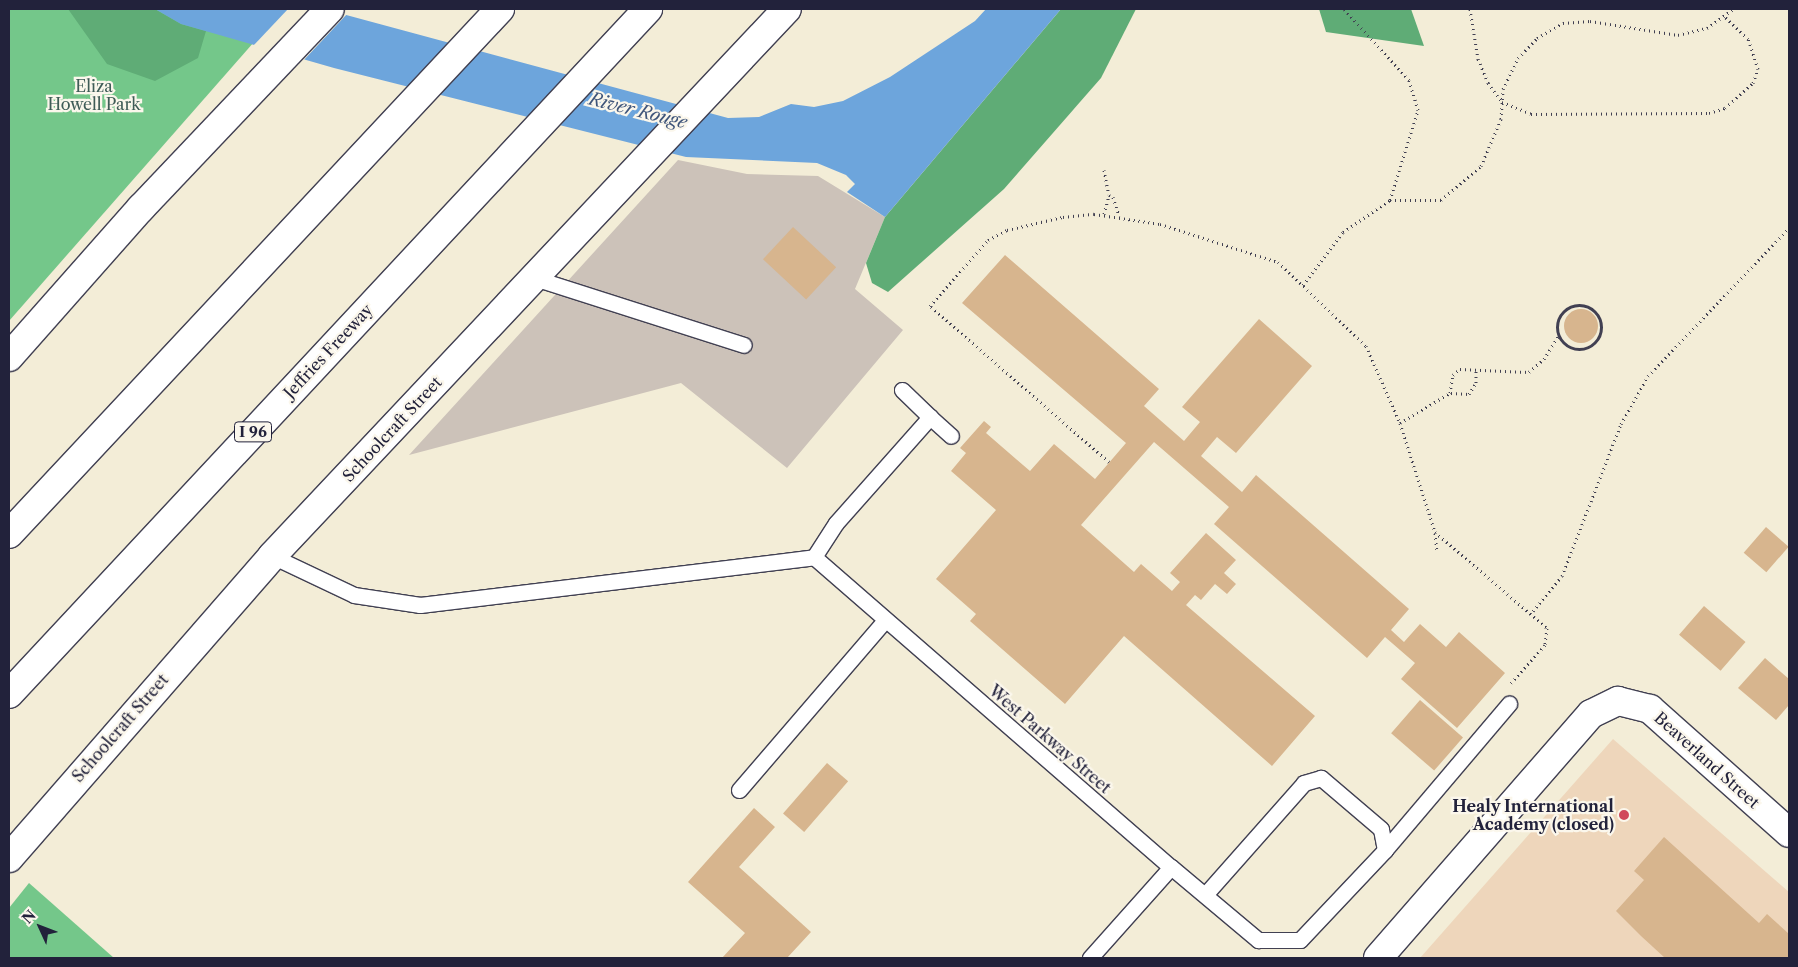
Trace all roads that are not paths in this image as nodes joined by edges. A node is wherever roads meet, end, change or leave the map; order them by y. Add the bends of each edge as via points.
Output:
1 (330, 9) edge
2 (500, 9) edge
3 (648, 9) edge
4 (787, 9) edge
5 (534, 278) junction
6 (744, 345) dead end
7 (9, 357) edge
8 (902, 390) dead end
9 (930, 416) junction
10 (951, 436) dead end
11 (9, 534) edge
12 (272, 556) junction
13 (814, 557) junction
14 (885, 620) junction
15 (9, 694) edge
16 (1509, 704) dead end
17 (739, 790) dead end
18 (1789, 834) edge
19 (1385, 850) junction
20 (9, 858) edge
21 (1171, 867) junction
22 (1205, 895) junction
23 (1090, 958) edge
24 (1378, 958) edge

1 - 7 main road via 141,208
2 - 11 main road via 354,160
3 - 15 main road, Jeffries Freeway / I 96
4 - 5 main road, Schoolcraft Street
5 - 6 lane
5 - 12 main road, Schoolcraft Street
8 - 9 lane
9 - 10 lane
9 - 13 lane via 836,523
12 - 13 lane via 354,595 420,605
12 - 20 main road, Schoolcraft Street
13 - 14 lane, West Parkway Street
14 - 17 lane
14 - 21 lane, West Parkway Street
16 - 19 lane, West Parkway Street
18 - 24 main road, Beaverland Street via 1650,709 1618,701 1591,714
19 - 22 lane, West Parkway Street via 1300,940 1258,940
19 - 22 lane via 1381,829 1322,778 1313,780 1304,783
21 - 22 lane, West Parkway Street
21 - 23 lane

